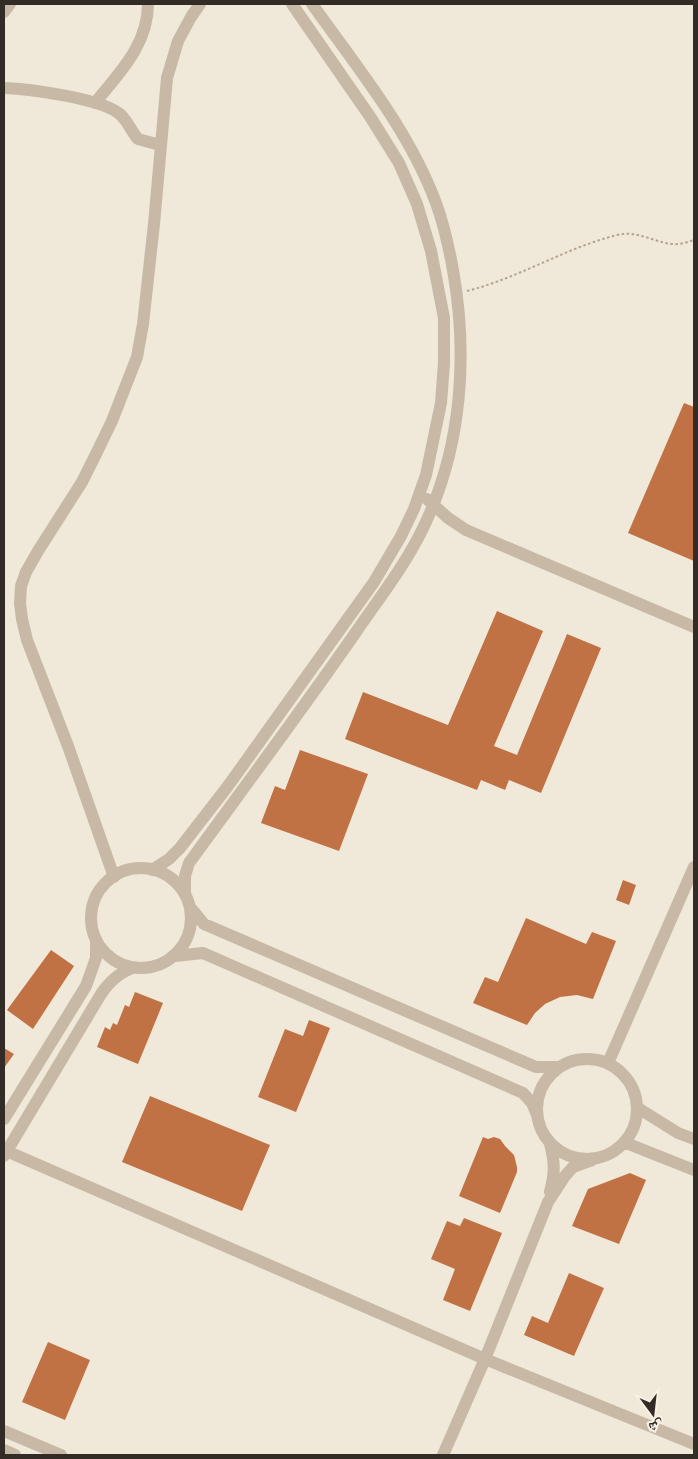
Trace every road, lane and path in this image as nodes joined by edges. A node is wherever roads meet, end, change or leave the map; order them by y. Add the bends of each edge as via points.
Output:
1 (10, 4) edge
2 (148, 4) edge
3 (200, 4) edge
4 (292, 4) edge
5 (312, 4) edge
6 (4, 12) edge
7 (4, 88) edge
8 (96, 103) junction
9 (160, 145) junction
10 (694, 240) edge
11 (457, 293) junction
12 (420, 492) junction
13 (432, 505) junction
14 (694, 627) edge
15 (694, 867) edge
16 (152, 870) junction
17 (114, 877) junction
18 (185, 894) junction
19 (190, 907) junction
20 (96, 939) junction
21 (175, 956) junction
22 (132, 968) junction
23 (608, 1063) junction
24 (560, 1066) junction
25 (638, 1108) junction
26 (537, 1115) junction
27 (4, 1119) edge
28 (694, 1139) edge
29 (549, 1143) junction
30 (626, 1143) junction
31 (5, 1153) edge
32 (592, 1160) junction
33 (694, 1170) edge
34 (548, 1202) junction
35 (485, 1359) junction
36 (4, 1432) edge
37 (694, 1444) edge
38 (4, 1450) edge
39 (15, 1455) edge
40 (61, 1455) edge
41 (443, 1455) edge

1 - 6 street
2 - 8 street via 145,30 139,43
3 - 9 street via 173,54 166,78
4 - 12 street via 399,163 417,204 431,251 444,318 444,363 435,436
5 - 11 street via 390,115 417,161 437,204 450,248
7 - 8 street
8 - 9 street via 124,117 138,139
9 - 17 street via 137,357 112,421 82,482 26,572 20,603 27,640
10 - 11 path via 672,244 633,233 618,235
11 - 13 street via 462,350 461,390 440,486
12 - 13 street
12 - 16 street via 401,536 374,582 304,682 180,848
13 - 14 street via 466,530
13 - 18 street via 424,526 398,570 330,670 189,863
15 - 23 street
16 - 17 street via 126,871
16 - 18 street via 171,879
17 - 20 street via 96,898 92,912
18 - 19 street
19 - 21 street via 192,922 189,934
19 - 24 street via 204,924 536,1067
20 - 22 street via 111,958
20 - 27 street via 96,958 86,986
21 - 22 street via 155,966
21 - 26 street via 204,953 523,1093
22 - 31 street via 110,981
23 - 24 street via 596,1059 574,1060
23 - 25 street via 621,1071 633,1088
24 - 26 street via 542,1087
25 - 28 street
25 - 30 street via 638,1116
26 - 29 street
29 - 32 street via 575,1158
29 - 34 street via 555,1172
30 - 32 street via 606,1156
30 - 33 street
31 - 35 street
32 - 34 street via 573,1167
34 - 35 street
35 - 37 street
35 - 41 street
36 - 40 street
38 - 39 street

